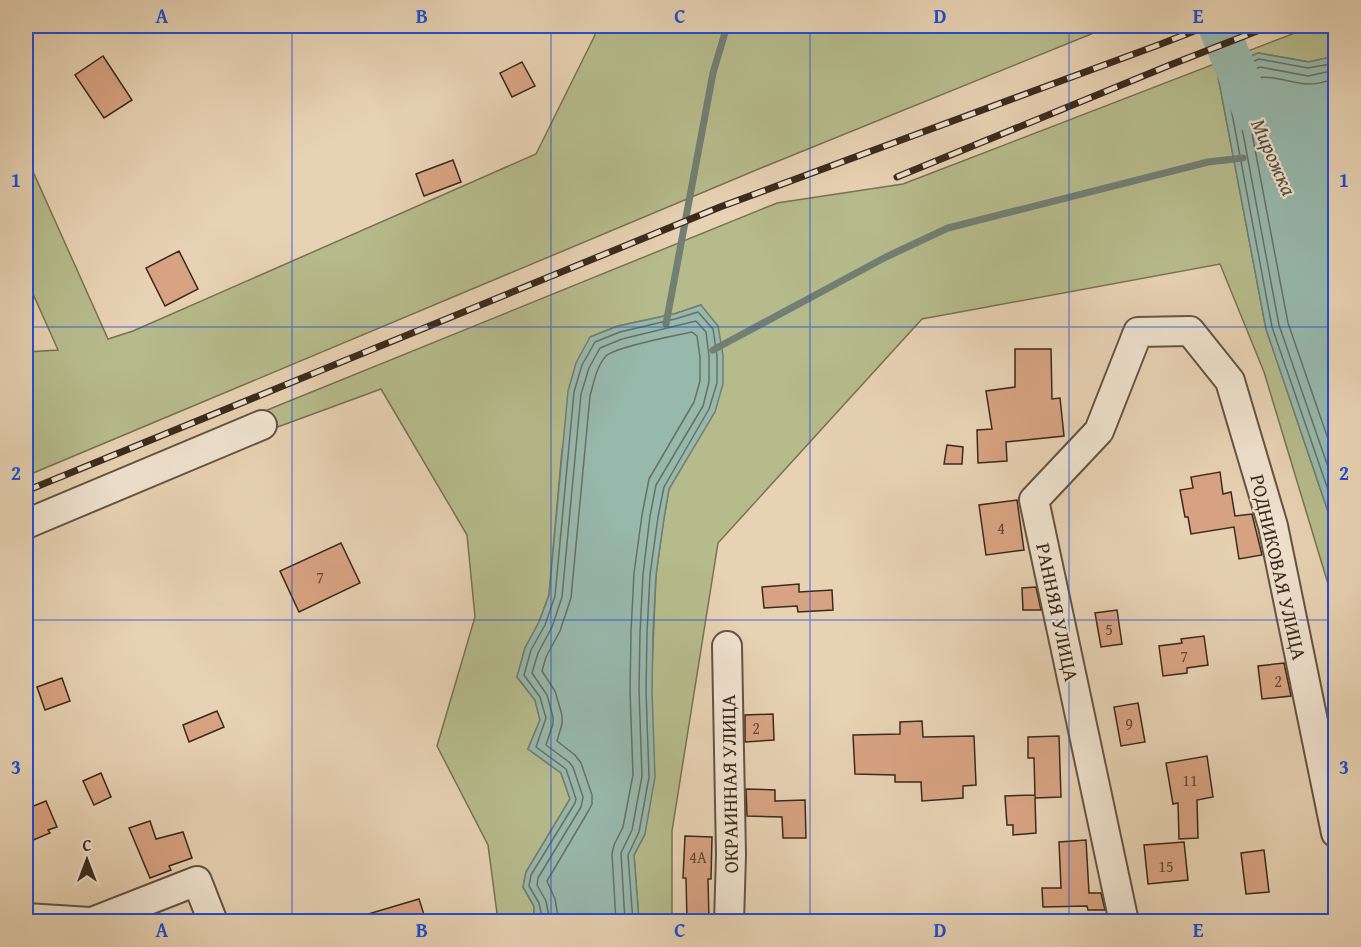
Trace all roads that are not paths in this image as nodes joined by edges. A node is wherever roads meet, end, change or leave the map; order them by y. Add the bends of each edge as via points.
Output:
1 (1138, 332) joint
2 (262, 425) dead end
3 (26, 524) edge
4 (727, 646) dead end
5 (1335, 833) edge
6 (26, 918) edge
7 (91, 921) edge
8 (213, 921) edge
9 (729, 921) edge
10 (1124, 921) edge

1 - 5 street, РОДНИКОВАЯ УЛИЦА via 1190,332 1230,381 1273,526
1 - 10 street, РАННЯЯ УЛИЦА via 1099,431 1034,500
2 - 3 street
4 - 9 street, ОКРАИННАЯ УЛИЦА
6 - 7 street
7 - 8 street via 197,881

